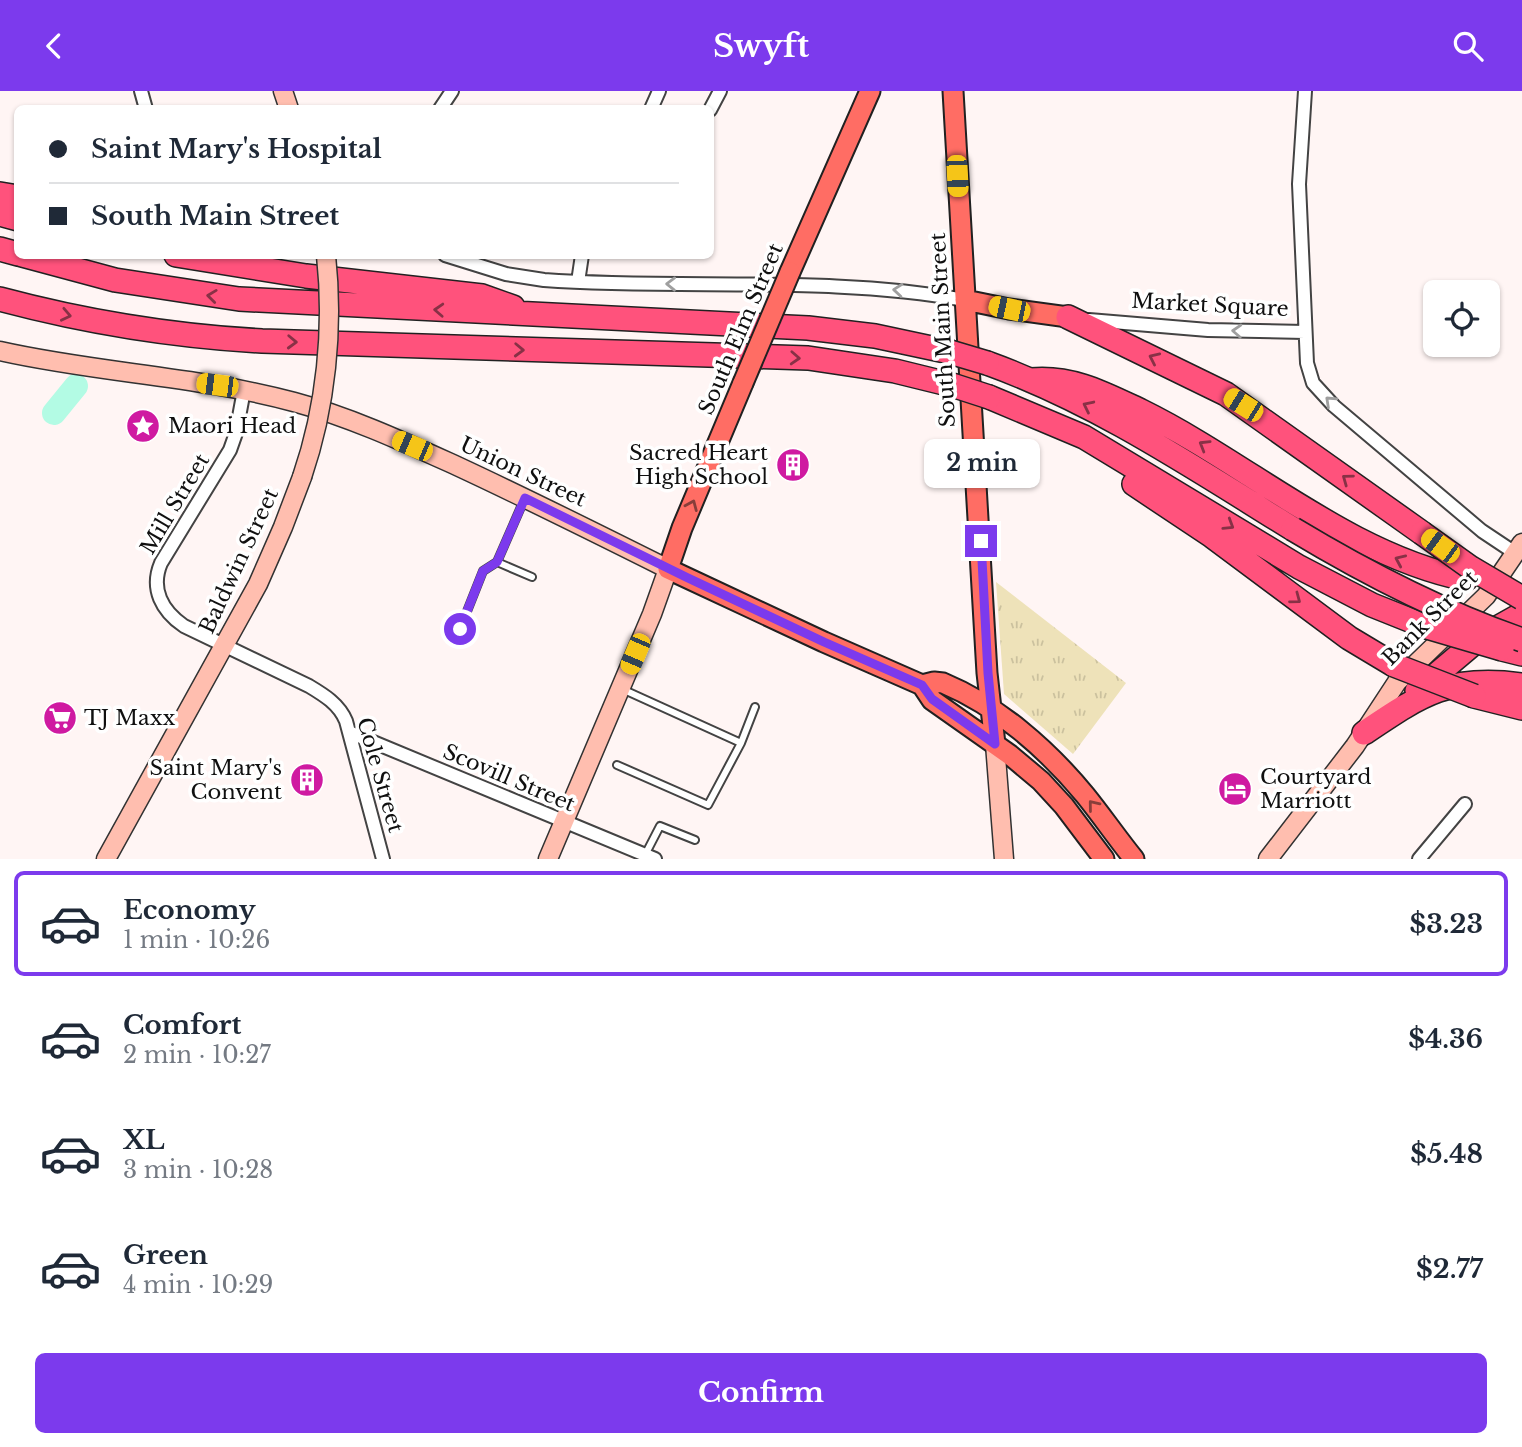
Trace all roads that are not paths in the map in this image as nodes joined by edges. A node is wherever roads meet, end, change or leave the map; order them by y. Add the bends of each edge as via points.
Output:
1 (870, 91) edge
2 (953, 91) edge
3 (1305, 91) edge
4 (35, 259) edge
5 (201, 259) edge
6 (326, 259) edge
7 (458, 259) edge
8 (581, 259) edge
9 (578, 282) junction
10 (0, 299) edge
11 (965, 300) junction
12 (532, 314) junction
13 (1068, 317) junction
14 (1305, 332) junction
15 (0, 351) edge
16 (1031, 380) junction
17 (244, 390) junction
18 (1065, 428) junction
19 (525, 498) junction
20 (1519, 548) edge
21 (497, 562) junction
22 (668, 569) junction
23 (531, 577) dead end
24 (1518, 589) edge
25 (1522, 614) edge
26 (460, 629) dead end
27 (224, 646) junction
28 (1515, 648) edge
29 (922, 685) junction
30 (1522, 685) edge
31 (620, 688) junction
32 (755, 707) dead end
33 (1522, 708) edge
34 (991, 709) junction
35 (1391, 714) junction
36 (349, 732) junction
37 (1364, 733) junction
38 (741, 743) junction
39 (995, 744) junction
40 (617, 765) dead end
41 (1465, 804) dead end
42 (563, 822) junction
43 (695, 840) dead end
44 (650, 857) edge
45 (106, 859) edge
46 (383, 859) edge
47 (548, 859) edge
48 (1004, 859) edge
49 (1104, 859) edge
50 (1134, 859) edge
51 (1268, 859) edge
52 (1419, 859) edge

22 -> 1 main road, South Elm Street, bridge via 789,272
2 - 11 main road, South Main Street
3 - 14 street via 1298,167
12 -> 4 highway via 239,299 115,280
5 - 12 highway via 482,296
6 - 27 main road, Baldwin Street, bridge via 326,364 316,428 270,559
7 - 9 street via 518,277
8 - 9 street
11 -> 9 street via 854,286
10 -> 18 highway, bridge via 107,323 205,337 808,358 952,385
11 - 13 main road, Market Square
11 - 34 main road, South Main Street
12 - 16 highway, bridge via 808,328 875,336 950,352
14 -> 13 street, Market Square via 1198,329
24 -> 13 highway, bridge via 1471,568 1226,394
20 -> 14 street, Market Square via 1482,531 1325,397 1310,376
15 - 17 main road, Union Street
24 -> 16 highway, bridge via 1413,566 1128,405 1077,383
28 -> 16 highway, bridge via 1343,559 1129,428
17 - 19 main road, Union Street via 358,423
17 - 27 street, Mill Street via 230,450 156,576 160,598 174,619
18 -> 28 highway, bridge via 1299,567 1372,605 1427,627
18 -> 33 highway, bridge via 1090,457 1212,536 1349,638 1394,664 1474,696
19 - 21 lane
19 - 22 main road, Union Street
20 - 37 main road, Bank Street via 1486,596 1397,682
21 - 23 lane
21 - 26 lane via 483,571
22 - 29 main road, Union Street
22 - 31 main road, South Elm Street
25 - 35 highway via 1481,636
27 - 36 street, Cole Street via 328,698 344,715
27 - 45 main road, Baldwin Street
29 - 34 main road, Union Street via 943,683
29 - 39 main road, Union Street via 932,699
30 - 35 highway via 1470,681 1449,685
31 - 38 lane
31 - 42 main road, South Elm Street
32 - 38 lane
34 - 39 main road, South Main Street
50 -> 34 main road, Union Street via 1069,776
35 - 37 highway
36 - 42 street, Scovill Street
36 - 46 street, Cole Street
37 - 51 main road, Bank Street
38 - 40 lane via 708,804
39 - 48 main road, South Main Street
39 - 49 main road, Union Street via 1050,790
41 - 52 street
42 - 44 street, Scovill Street
42 - 47 main road, South Elm Street
43 - 44 lane via 660,826

